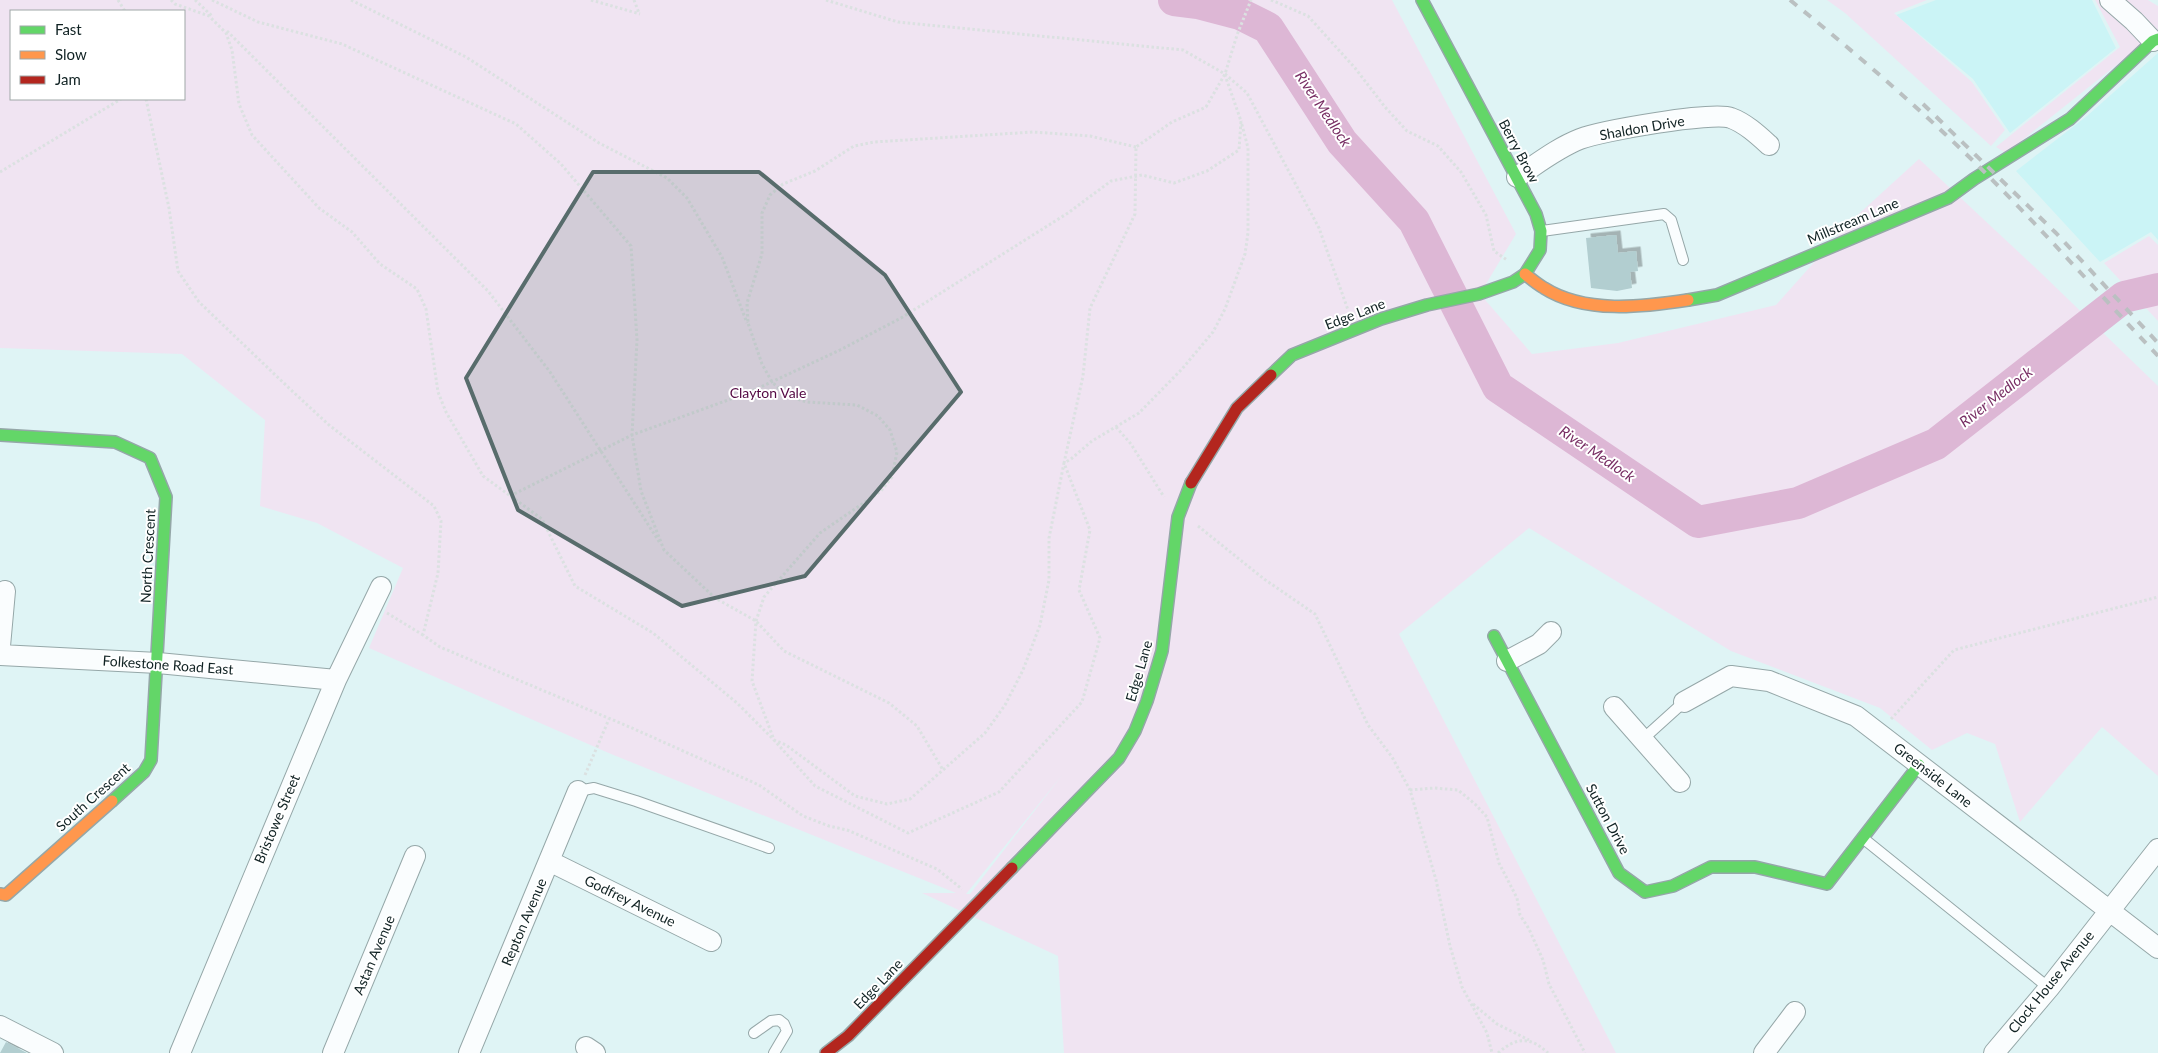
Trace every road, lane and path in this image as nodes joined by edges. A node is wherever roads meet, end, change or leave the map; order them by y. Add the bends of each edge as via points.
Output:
1 (171, 0) edge
2 (195, 0) edge
3 (212, 0) edge
4 (351, 0) edge
5 (590, 0) edge
6 (634, 0) edge
7 (826, 0) edge
8 (1250, 0) edge
9 (1271, 0) edge
10 (1422, 0) edge
11 (2110, 0) edge
12 (2155, 40) edge
13 (1225, 74) junction
14 (119, 100) edge
15 (146, 100) edge
16 (1241, 121) junction
17 (1769, 145) dead end
18 (1136, 147) junction
19 (0, 172) edge
20 (1136, 176) junction
21 (1517, 177) junction
22 (1541, 231) junction
23 (1683, 260) dead end
24 (1525, 274) junction
25 (1354, 329) junction
26 (756, 346) junction
27 (772, 382) junction
28 (1116, 428) junction
29 (0, 435) edge
30 (632, 435) junction
31 (600, 451) junction
32 (1064, 462) junction
33 (510, 496) junction
34 (1178, 517) junction
35 (664, 550) junction
36 (381, 588) dead end
37 (5, 591) dead end
38 (2158, 597) edge
39 (371, 607) junction
40 (756, 621) junction
41 (1551, 632) dead end
42 (423, 635) junction
43 (1494, 636) dead end
44 (0, 646) edge
45 (0, 655) edge
46 (1506, 661) junction
47 (158, 663) junction
48 (336, 680) junction
49 (1684, 702) joint
50 (1614, 707) dead end
51 (609, 719) junction
52 (1879, 733) junction
53 (1643, 739) junction
54 (774, 740) junction
55 (1919, 765) junction
56 (943, 770) junction
57 (1680, 782) dead end
58 (1410, 790) junction
59 (578, 791) junction
60 (1863, 839) junction
61 (769, 848) dead end
62 (2158, 849) edge
63 (415, 856) dead end
64 (549, 861) junction
65 (0, 894) edge
66 (978, 902) junction
67 (2108, 910) junction
68 (711, 941) dead end
69 (2158, 948) edge
70 (2049, 988) junction
71 (1472, 1003) junction
72 (1795, 1012) dead end
73 (0, 1026) edge
74 (754, 1033) dead end
75 (1529, 1040) junction
76 (1999, 1051) edge
77 (53, 1053) edge
78 (180, 1053) edge
79 (333, 1053) edge
80 (469, 1053) edge
81 (774, 1053) edge
82 (826, 1053) edge
83 (1492, 1053) edge
84 (1498, 1053) edge
85 (1548, 1053) edge
86 (1585, 1053) edge
87 (1764, 1053) edge

1 - 33 path via 209,16 226,33 232,50 239,104 252,134 319,208 352,232 380,264 417,289 426,308 438,392 446,412 483,476
2 - 31 path via 488,291 550,372
3 - 30 path via 258,22 342,44 516,124 561,164 631,246 637,340
4 - 26 path via 466,57 599,143 667,178 687,198 722,257
5 - 6 path via 640,14
7 - 13 path via 898,22 1183,50
8 - 13 path
9 - 24 path via 1308,16 1407,131 1438,146 1461,172 1486,215 1494,251
10 - 21 street, Berry Brow
11 - 12 street
12 - 24 street, Millstream Lane via 2059,127 1966,183 1948,198 1717,295 1682,302 1604,307 1548,292
13 - 16 path
13 - 18 path via 1206,107 1172,122
13 - 25 path via 1247,93 1319,228
14 - 19 path
15 - 42 path via 169,208 178,271 183,279 200,302 316,413 434,506 441,522 438,573
16 - 20 path via 1239,150 1206,171 1174,183
16 - 28 path via 1248,148 1248,233 1245,254 1225,309 1213,332 1182,369 1139,413
17 - 21 street, Shaldon Drive via 1731,118 1710,116 1622,129 1580,139
18 - 20 path
18 - 26 path via 1090,136 1033,132 854,146 815,171 783,184 770,195 762,213 762,254 747,303 748,323
20 - 27 path via 1111,181 1068,213 901,318
20 - 32 path via 1135,214 1090,308 1083,376
21 - 22 street, Berry Brow
22 - 23 lane via 1664,214 1671,220
22 - 24 street, Berry Brow via 1540,250
24 - 25 street, Edge Lane via 1480,294 1381,318
25 - 34 street, Edge Lane via 1292,355 1237,408 1193,479
26 - 27 path
27 - 30 path
27 - 40 path via 788,396 807,402 857,405 878,416 890,430 897,452 892,477 881,491 820,534 764,597
28 - 32 path
28 - 34 path via 1131,444
29 - 47 street, North Crescent via 115,442 150,458 166,497
30 - 31 path
30 - 35 path via 641,491
31 - 33 path
31 - 35 path
32 - 54 path via 1090,530 1079,590 1100,638 1082,702 999,792 908,833 815,786
32 - 56 path via 1049,538 1049,580 1040,625 1023,670 1005,705 984,734
33 - 54 path via 542,519 575,586 653,633 737,703
34 - 58 path via 1200,528 1264,579 1315,614 1368,725 1392,757
34 - 66 street, Edge Lane via 1162,651 1135,731 1119,758
35 - 40 path via 715,598
36 - 39 street, Bristowe Street
37 - 44 street
38 - 52 path via 1954,650
39 - 42 path
39 - 48 street, Bristowe Street
40 - 54 path via 752,681
40 - 56 path via 784,651 889,703 917,726
41 - 46 street via 1540,644
42 - 51 path via 440,647
43 - 46 street, Sutton Drive
45 - 47 street, Folkestone Road East
46 - 60 street, Sutton Drive via 1619,873 1646,892 1673,886 1711,867 1755,867 1827,884
47 - 48 street, Folkestone Road East
47 - 65 street, South Crescent via 151,760 144,772 6,895
48 - 78 street, Bristowe Street
49 - 52 street, Greenside Lane via 1731,676 1769,681 1856,716
49 - 53 lane
50 - 53 street
51 - 59 path
51 - 66 path via 759,785 803,816 848,830 936,869
52 - 55 street, Greenside Lane
53 - 57 street
54 - 56 path via 786,745 855,796 887,804 910,799
55 - 60 street, Sutton Drive
55 - 67 street, Greenside Lane
58 - 71 path via 1436,880 1450,946 1462,987
58 - 86 path via 1458,790 1487,817 1499,863 1517,898 1520,915 1543,960 1549,984
59 - 61 lane via 594,788 628,798
59 - 64 street, Repton Avenue
60 - 70 lane
62 - 67 street, Clock House Avenue
63 - 79 street, Astan Avenue
64 - 68 street, Godfrey Avenue
64 - 80 street, Repton Avenue
66 - 82 street, Edge Lane via 848,1036
67 - 69 street, Greenside Lane
67 - 70 street, Clock House Avenue
70 - 76 street, Clock House Avenue
71 - 75 path via 1497,1024
71 - 83 path via 1487,1033
72 - 87 street
73 - 77 street
74 - 81 lane via 775,1020 784,1024 787,1031
75 - 84 path via 1509,1044
75 - 85 path

